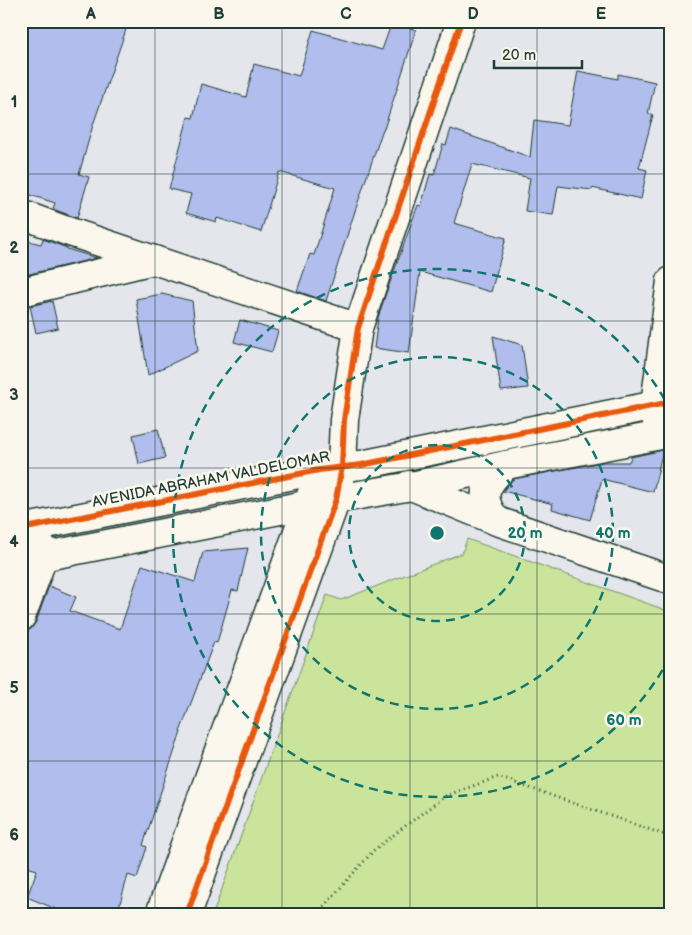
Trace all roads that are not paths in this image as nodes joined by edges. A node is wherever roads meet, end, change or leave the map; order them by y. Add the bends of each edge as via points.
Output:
1 (461, 21) edge
2 (21, 214) edge
3 (154, 260) junction
4 (671, 280) edge
5 (21, 292) edge
6 (358, 328) junction
7 (663, 404) edge
8 (665, 434) edge
9 (506, 465) junction
10 (341, 467) junction
11 (412, 486) junction
12 (336, 499) junction
13 (308, 504) junction
14 (497, 521) junction
15 (29, 527) edge
16 (32, 559) edge
17 (671, 580) edge
18 (21, 617) edge
19 (160, 914) edge
20 (187, 914) edge

1 - 6 street
2 - 3 street
3 - 5 street
3 - 6 street
4 - 7 street
6 - 10 street via 344,420
7 - 8 street
7 - 10 street, AVENIDA ABRAHAM VALDELOMAR
8 - 9 street
9 - 11 street
9 - 14 street via 488,484 484,495
10 - 11 street
10 - 12 street
10 - 13 street
10 - 15 street, AVENIDA ABRAHAM VALDELOMAR
11 - 12 street
11 - 14 street
12 - 13 street
12 - 20 street
13 - 16 street
13 - 19 street
14 - 17 street
15 - 16 street
16 - 18 street

